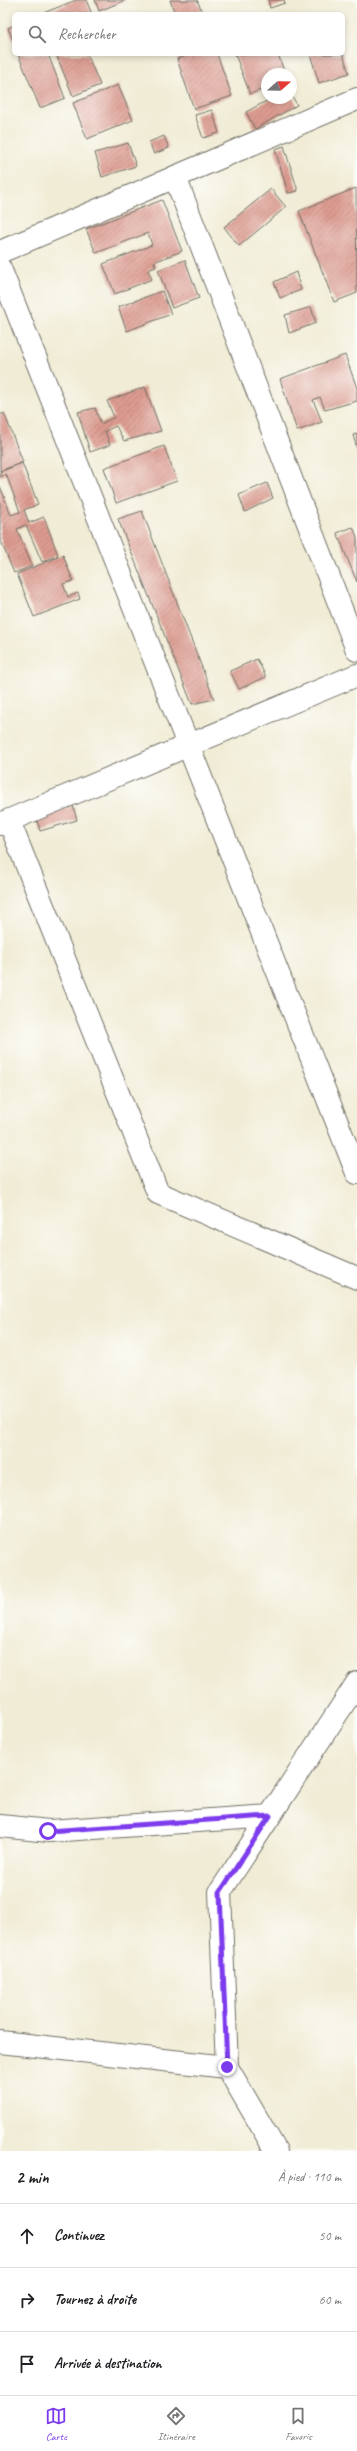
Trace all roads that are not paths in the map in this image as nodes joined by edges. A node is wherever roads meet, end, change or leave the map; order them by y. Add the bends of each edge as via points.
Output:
1 (357, 99) edge
2 (175, 177) junction
3 (0, 252) edge
4 (0, 268) edge
5 (357, 650) edge
6 (357, 675) edge
7 (188, 746) junction
8 (5, 822) edge
9 (357, 1173) edge
10 (357, 1278) edge
11 (357, 1683) edge
12 (270, 1816) junction
13 (0, 1826) edge
14 (0, 2042) edge
15 (227, 2067) junction
16 (276, 2151) edge

1 - 2 street
2 - 3 street
2 - 5 street
4 - 7 street
6 - 7 street
7 - 8 street
7 - 9 street
8 - 10 street via 158,1193
11 - 12 street
12 - 13 street via 48,1831
12 - 15 street via 220,1892
14 - 15 street
15 - 16 street

